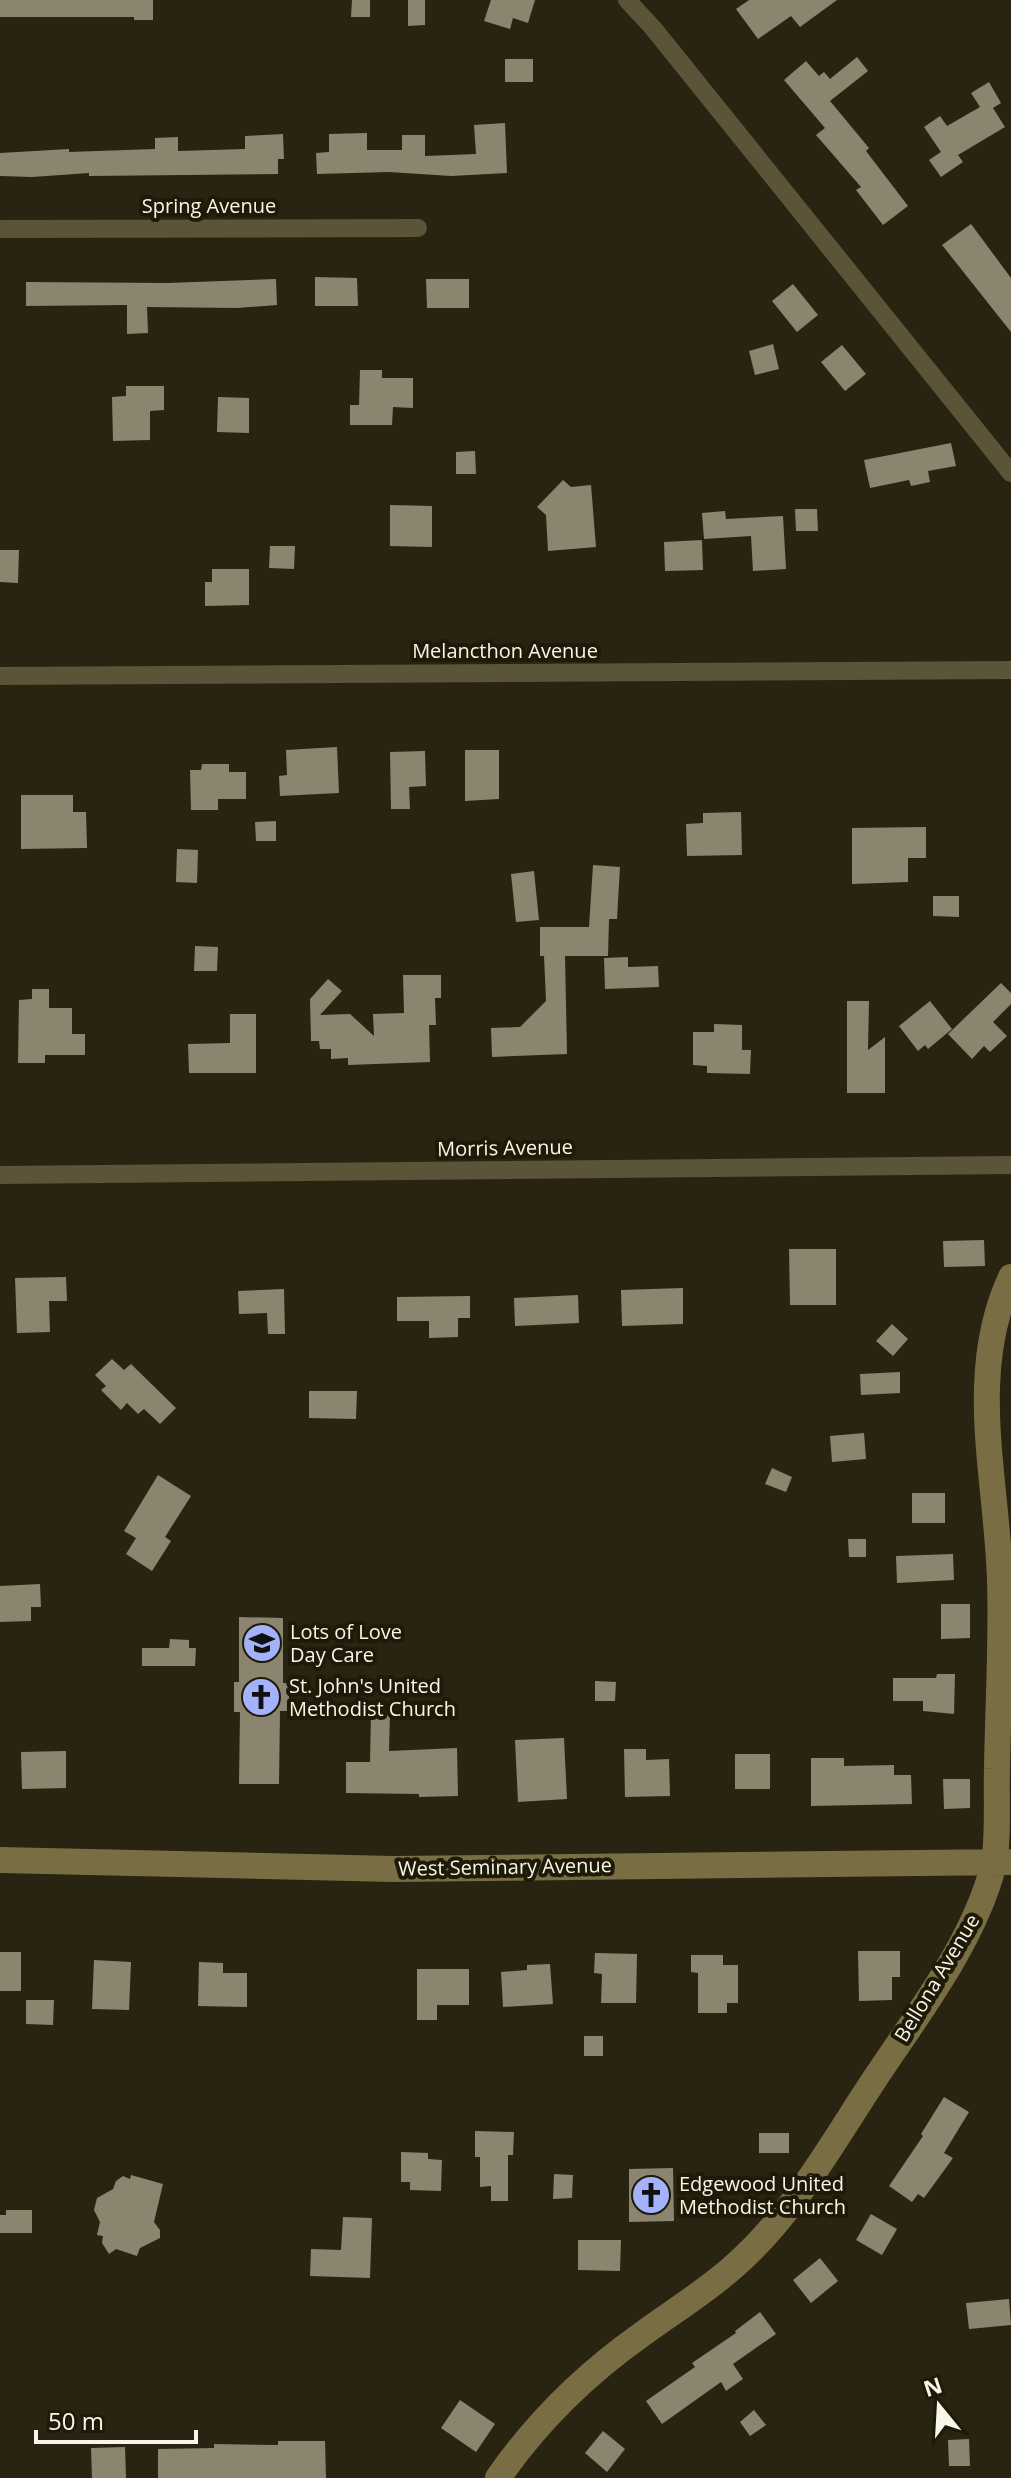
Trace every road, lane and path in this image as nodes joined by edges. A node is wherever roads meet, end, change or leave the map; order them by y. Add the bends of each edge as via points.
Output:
1 (627, 0) edge
2 (418, 228) dead end
3 (0, 229) edge
4 (1011, 473) edge
5 (1011, 670) edge
6 (0, 676) edge
7 (1011, 1165) edge
8 (0, 1175) edge
9 (1011, 1277) edge
10 (0, 1860) edge
11 (1003, 1863) edge
12 (498, 2478) edge

1 - 4 street
2 - 3 street, Spring Avenue
5 - 6 street, Melancthon Avenue
7 - 8 street, Morris Avenue
9 - 11 street, Bellona Avenue via 991,1331 986,1379 1000,1578
10 - 11 street, West Seminary Avenue via 393,1869
11 - 12 street, Bellona Avenue via 926,2002 793,2200 733,2267 576,2387

